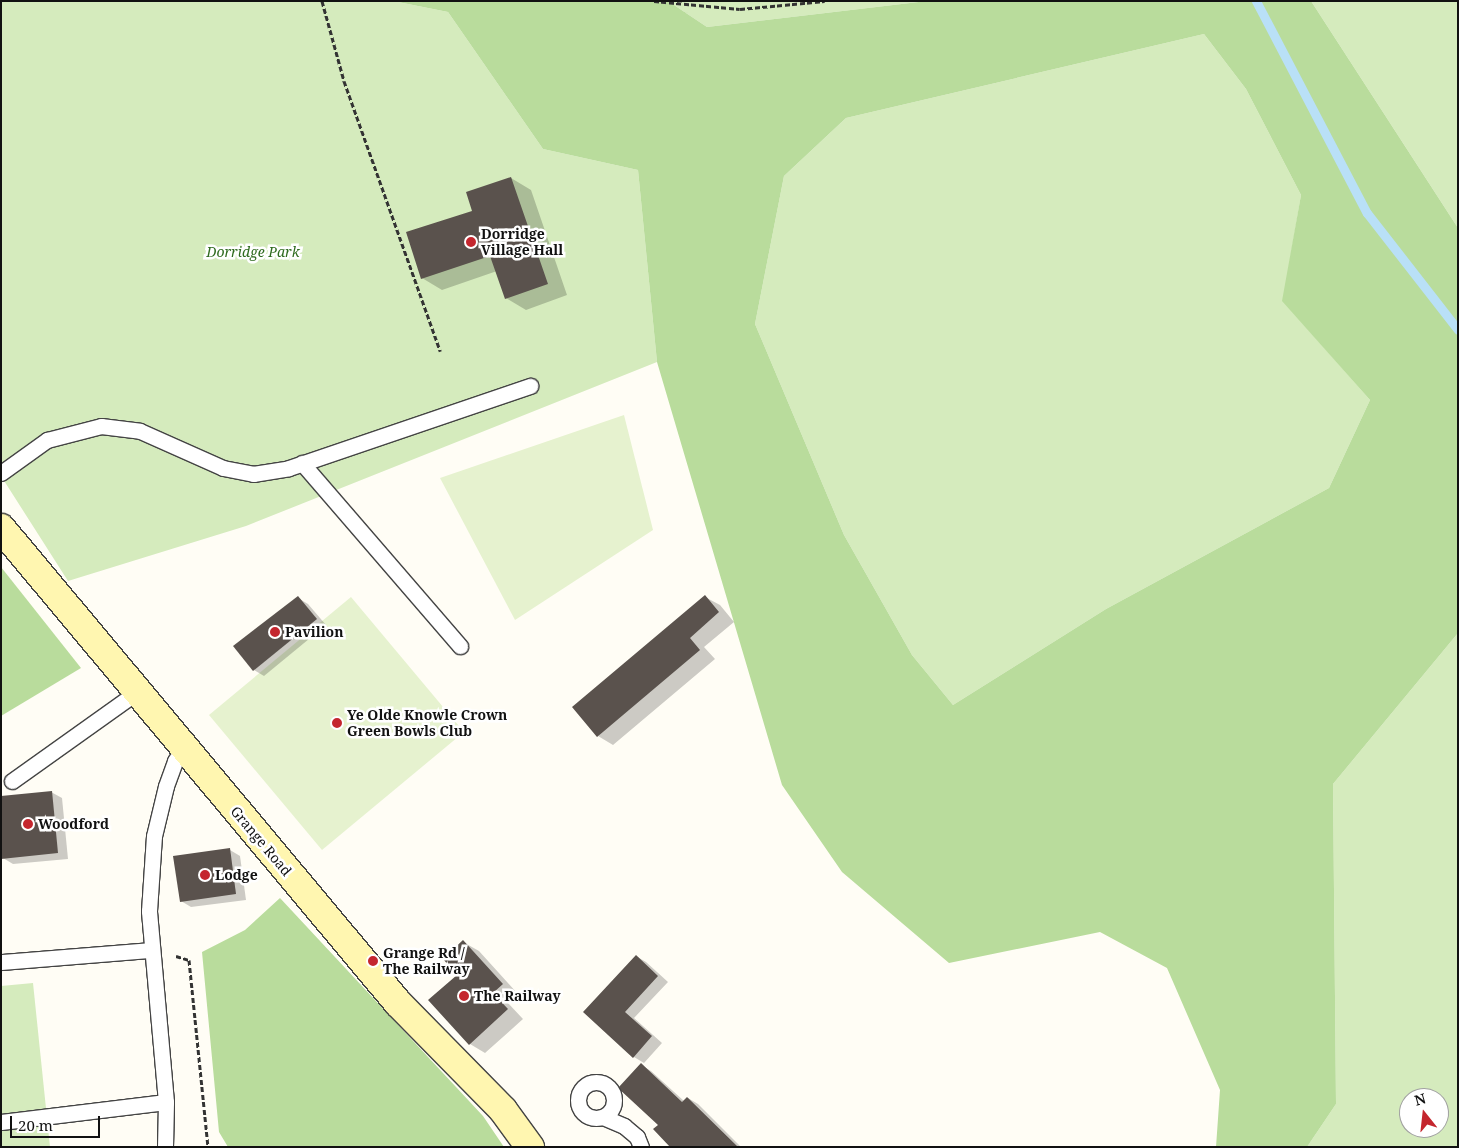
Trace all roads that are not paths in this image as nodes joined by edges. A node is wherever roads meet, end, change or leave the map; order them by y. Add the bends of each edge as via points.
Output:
1 (530, 386) dead end
2 (302, 463) junction
3 (1, 474) edge
4 (1, 528) edge
5 (460, 646) dead end
6 (137, 692) junction
7 (183, 749) junction
8 (12, 781) dead end
9 (151, 950) junction
10 (1, 962) edge
11 (166, 1102) junction
12 (602, 1117) dead end
13 (1, 1122) edge
14 (165, 1147) edge
15 (530, 1147) edge
16 (641, 1147) edge

1 - 2 lane
2 - 3 lane via 253,474 223,468 140,431 101,426 47,440
2 - 5 lane
4 - 6 main road, Grange Road
6 - 7 main road, Grange Road
6 - 8 lane
7 - 9 lane via 166,786 154,836 149,911
7 - 15 main road, Grange Road via 398,1003 503,1110
9 - 10 lane
9 - 11 lane
11 - 13 lane
11 - 14 lane
12 - 16 lane via 624,1126 637,1137

